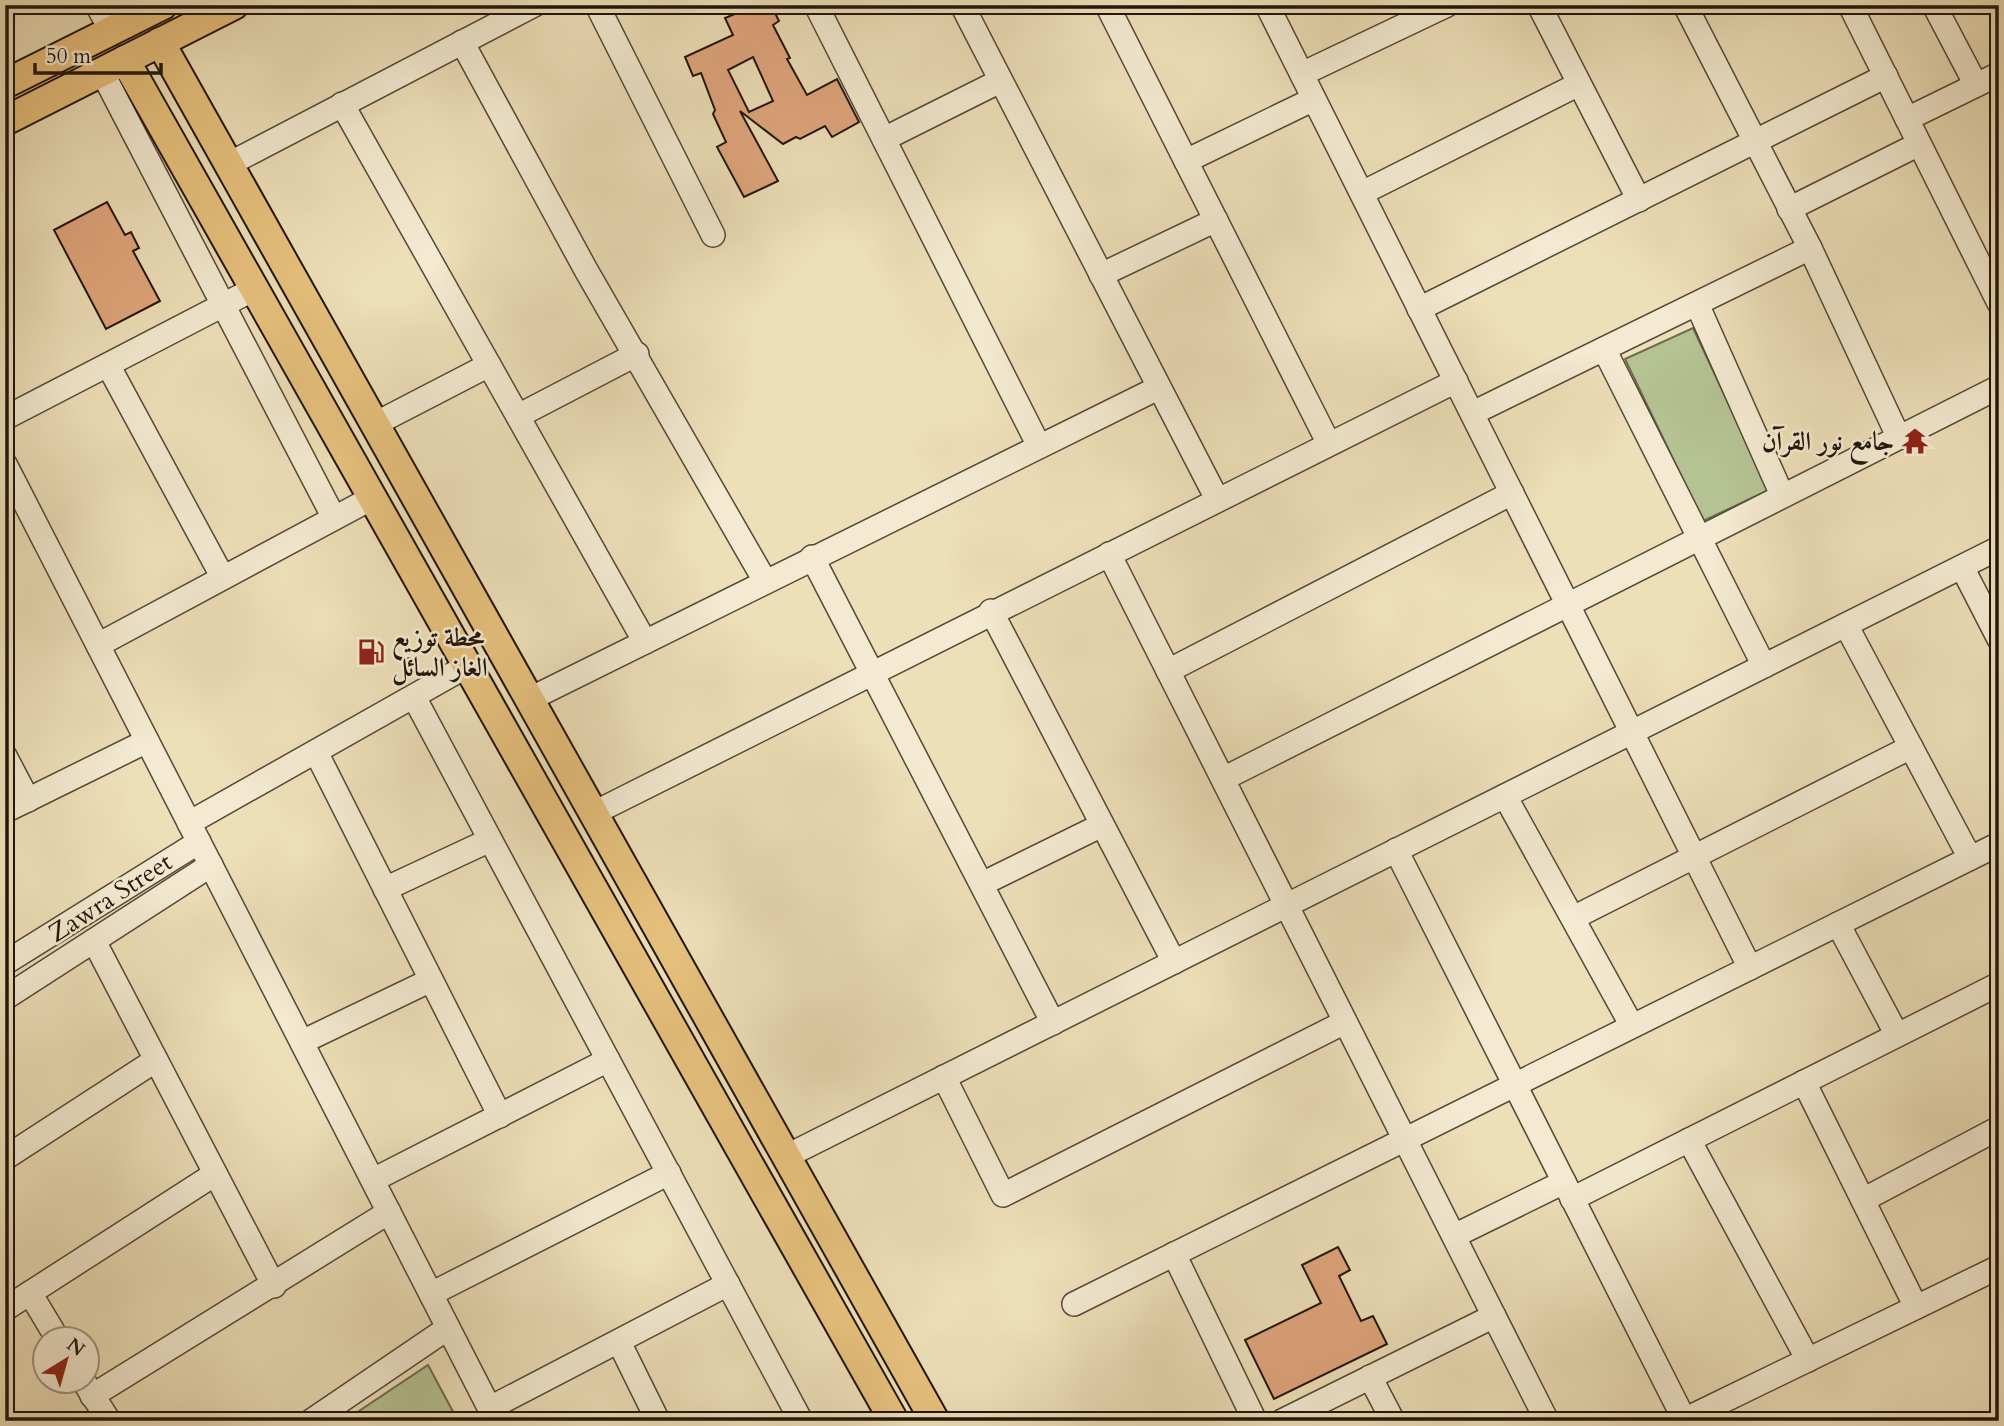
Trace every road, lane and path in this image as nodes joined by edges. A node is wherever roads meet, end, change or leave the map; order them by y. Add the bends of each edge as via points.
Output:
1 (97, 5) edge
2 (234, 5) edge
3 (597, 5) edge
4 (816, 5) edge
5 (962, 5) edge
6 (1107, 5) edge
7 (1267, 5) edge
8 (1447, 5) edge
9 (1539, 5) edge
10 (1685, 5) edge
11 (1850, 5) edge
12 (1934, 5) edge
13 (532, 6) edge
14 (149, 9) edge
15 (112, 32) junction
16 (160, 42) junction
17 (462, 42) junction
18 (114, 66) junction
19 (1302, 74) junction
20 (1999, 74) edge
21 (1886, 76) junction
22 (1000, 81) junction
23 (1579, 83) junction
24 (5, 85) edge
25 (1976, 85) junction
26 (1314, 99) junction
27 (342, 104) junction
28 (1907, 119) junction
29 (5, 121) edge
30 (884, 139) junction
31 (1755, 142) junction
32 (1919, 144) junction
33 (1186, 161) junction
34 (229, 164) junction
35 (1362, 193) junction
36 (1639, 200) junction
37 (1789, 208) junction
38 (1216, 220) junction
39 (713, 235) dead end
40 (1810, 248) junction
41 (1992, 272) edge
42 (1101, 275) junction
43 (254, 289) junction
44 (1697, 303) junction
45 (1999, 303) edge
46 (223, 306) junction
47 (1419, 309) junction
48 (1604, 349) junction
49 (637, 354) junction
50 (108, 365) junction
51 (489, 365) junction
52 (1456, 381) junction
53 (1158, 387) junction
54 (1999, 387) edge
55 (1473, 413) junction
56 (518, 416) junction
57 (5, 418) edge
58 (375, 424) junction
59 (1898, 436) junction
60 (1329, 444) junction
61 (1039, 446) junction
62 (7, 471) edge
63 (1512, 493) junction
64 (1782, 495) junction
65 (372, 498) junction
66 (1217, 499) junction
67 (334, 518) junction
68 (1697, 537) junction
69 (1999, 548) edge
70 (1109, 554) junction
71 (812, 558) junction
72 (1962, 567) junction
73 (222, 576) junction
74 (765, 581) junction
75 (1567, 604) junction
76 (991, 611) junction
77 (1846, 625) junction
78 (1999, 639) edge
79 (645, 642) junction
80 (98, 645) junction
81 (467, 666) junction
82 (1764, 666) junction
83 (871, 671) junction
84 (1168, 671) junction
85 (414, 697) junction
86 (530, 699) junction
87 (1632, 732) junction
88 (147, 741) junction
89 (1911, 747) junction
90 (316, 752) junction
91 (5, 756) edge
92 (1223, 779) junction
93 (1505, 796) junction
94 (28, 800) junction
95 (5, 811) edge
96 (596, 812) junction
97 (1102, 825) junction
98 (194, 832) junction
99 (490, 840) junction
100 (1999, 845) edge
101 (1396, 850) junction
102 (1694, 856) junction
103 (1970, 859) junction
104 (211, 865) junction
105 (984, 883) junction
106 (385, 889) junction
107 (1286, 905) junction
108 (1573, 918) junction
109 (1838, 924) junction
110 (94, 941) junction
111 (1174, 962) junction
112 (5, 963) edge
113 (1750, 968) junction
114 (431, 980) junction
115 (1999, 984) edge
116 (5, 998) edge
117 (1345, 1022) junction
118 (1053, 1023) junction
119 (1632, 1026) junction
120 (1897, 1035) junction
121 (302, 1042) junction
122 (732, 1058) junction
123 (156, 1060) junction
124 (608, 1060) junction
125 (698, 1075) junction
126 (944, 1077) junction
127 (1804, 1082) junction
128 (1515, 1085) junction
129 (500, 1116) junction
130 (1999, 1128) edge
131 (1405, 1139) junction
132 (1689, 1140) junction
133 (787, 1156) junction
134 (5, 1158) edge
135 (669, 1173) junction
136 (215, 1174) junction
137 (373, 1181) junction
138 (1568, 1190) junction
139 (1863, 1200) junction
140 (389, 1212) junction
141 (1454, 1236) junction
142 (1174, 1254) junction
143 (1999, 1267) edge
144 (728, 1284) junction
145 (274, 1286) junction
146 (30, 1293) junction
147 (431, 1294) junction
148 (1074, 1304) dead end
149 (1916, 1307) junction
150 (5, 1309) edge
151 (1494, 1316) junction
152 (48, 1324) edge
153 (448, 1328) junction
154 (619, 1342) junction
155 (1808, 1360) junction
156 (1370, 1377) junction
157 (102, 1380) edge
158 (92, 1394) edge
159 (493, 1414) edge
160 (325, 1417) edge
161 (109, 1421) edge
162 (657, 1421) edge
163 (801, 1421) edge
164 (894, 1421) edge
165 (935, 1421) edge
166 (1255, 1421) edge
167 (1282, 1421) edge
168 (1392, 1421) edge
169 (1547, 1421) edge
170 (1685, 1421) edge

1 - 15 street
2 - 16 main road
3 - 39 street
4 - 30 street
5 - 22 street
6 - 33 street
7 - 19 street
8 - 19 street
9 - 23 street
10 - 31 street
11 - 21 street
12 - 25 street
13 - 17 street
14 - 15 main road
15 - 24 main road
16 - 18 main road
16 - 34 main road
17 - 27 street
17 - 49 street
18 - 29 main road
18 - 43 main road
18 - 46 street
19 - 26 street
20 - 25 street
21 - 28 street
21 - 31 street
22 - 30 street
22 - 42 street
23 - 35 street
23 - 36 street
25 - 28 street
26 - 33 street
26 - 35 street
27 - 34 street
27 - 51 street
28 - 32 street
30 - 61 street
31 - 36 street
31 - 37 street
32 - 37 street
32 - 41 street
33 - 38 street
34 - 58 main road
35 - 47 street
36 - 47 street
37 - 40 street
38 - 42 street
38 - 60 street
40 - 44 street
40 - 59 street
41 - 45 street
42 - 53 street
43 - 46 street
43 - 65 main road
44 - 48 street
44 - 64 street
46 - 50 street
46 - 67 street
47 - 52 street
48 - 55 street
48 - 68 street
49 - 56 street
49 - 74 street
50 - 57 street
50 - 73 street
51 - 56 street
51 - 58 street
52 - 55 street
52 - 60 street
53 - 61 street
53 - 66 street
54 - 59 street
55 - 63 street
56 - 79 street
58 - 86 main road
59 - 64 street
60 - 66 street
61 - 71 street
62 - 80 street
63 - 75 street
63 - 84 street
64 - 68 street
65 - 67 street
65 - 81 main road
66 - 70 street
67 - 73 street
68 - 75 street
68 - 82 street
69 - 72 street
70 - 76 street
70 - 84 street
71 - 74 street
71 - 83 street
72 - 77 street
72 - 78 street
73 - 80 street
74 - 79 street
75 - 87 street
75 - 92 street
76 - 83 street
76 - 97 street
77 - 82 street
77 - 89 street
79 - 86 street
80 - 88 street
81 - 85 street, Zawra Street
81 - 125 main road
82 - 87 street
83 - 96 street
83 - 105 street
84 - 92 street
85 - 90 street, Zawra Street
85 - 99 street
86 - 96 main road
87 - 93 street
87 - 102 street
88 - 94 street
88 - 98 street
89 - 102 street
89 - 103 street
90 - 98 street, Zawra Street
90 - 106 street
91 - 94 street
92 - 107 street
93 - 101 street
93 - 108 street
94 - 95 street
96 - 122 main road
97 - 105 street
97 - 111 street
98 - 104 street
98 - 112 street, Zawra Street
99 - 106 street
99 - 124 street
100 - 103 street
101 - 107 street
101 - 128 street
102 - 108 street
102 - 113 street
103 - 109 street
104 - 110 street, Zawra Street
104 - 121 street
105 - 118 street
106 - 114 street
107 - 111 street
107 - 117 street
108 - 119 street
109 - 113 street
109 - 120 street
110 - 116 street, Zawra Street
110 - 123 street
111 - 118 street
113 - 119 street
114 - 121 street
114 - 129 street
115 - 120 street
117 - 126 street via 1003,1195
117 - 131 street
118 - 126 street
119 - 128 street
120 - 127 street
121 - 137 street
122 - 125 main road
122 - 133 main road
123 - 134 street
123 - 136 street
124 - 129 street
124 - 135 street
125 - 164 main road
126 - 133 street
127 - 132 street
127 - 139 street
128 - 131 street
128 - 138 street
129 - 137 street
130 - 139 street
131 - 141 street
131 - 142 street
132 - 138 street
132 - 155 street
133 - 165 main road
135 - 144 street
135 - 147 street
136 - 145 street
136 - 146 street
137 - 140 street
138 - 141 street
138 - 170 street
139 - 149 street
140 - 145 street
140 - 147 street
141 - 151 street
142 - 148 street
142 - 166 street
143 - 149 street
144 - 154 street
144 - 163 street
145 - 157 street
146 - 150 street
146 - 152 street
147 - 153 street
149 - 155 street
151 - 156 street
151 - 169 street
153 - 159 street
153 - 160 street
154 - 159 street
154 - 162 street
155 - 170 street
156 - 167 street
156 - 168 street
158 - 161 street

